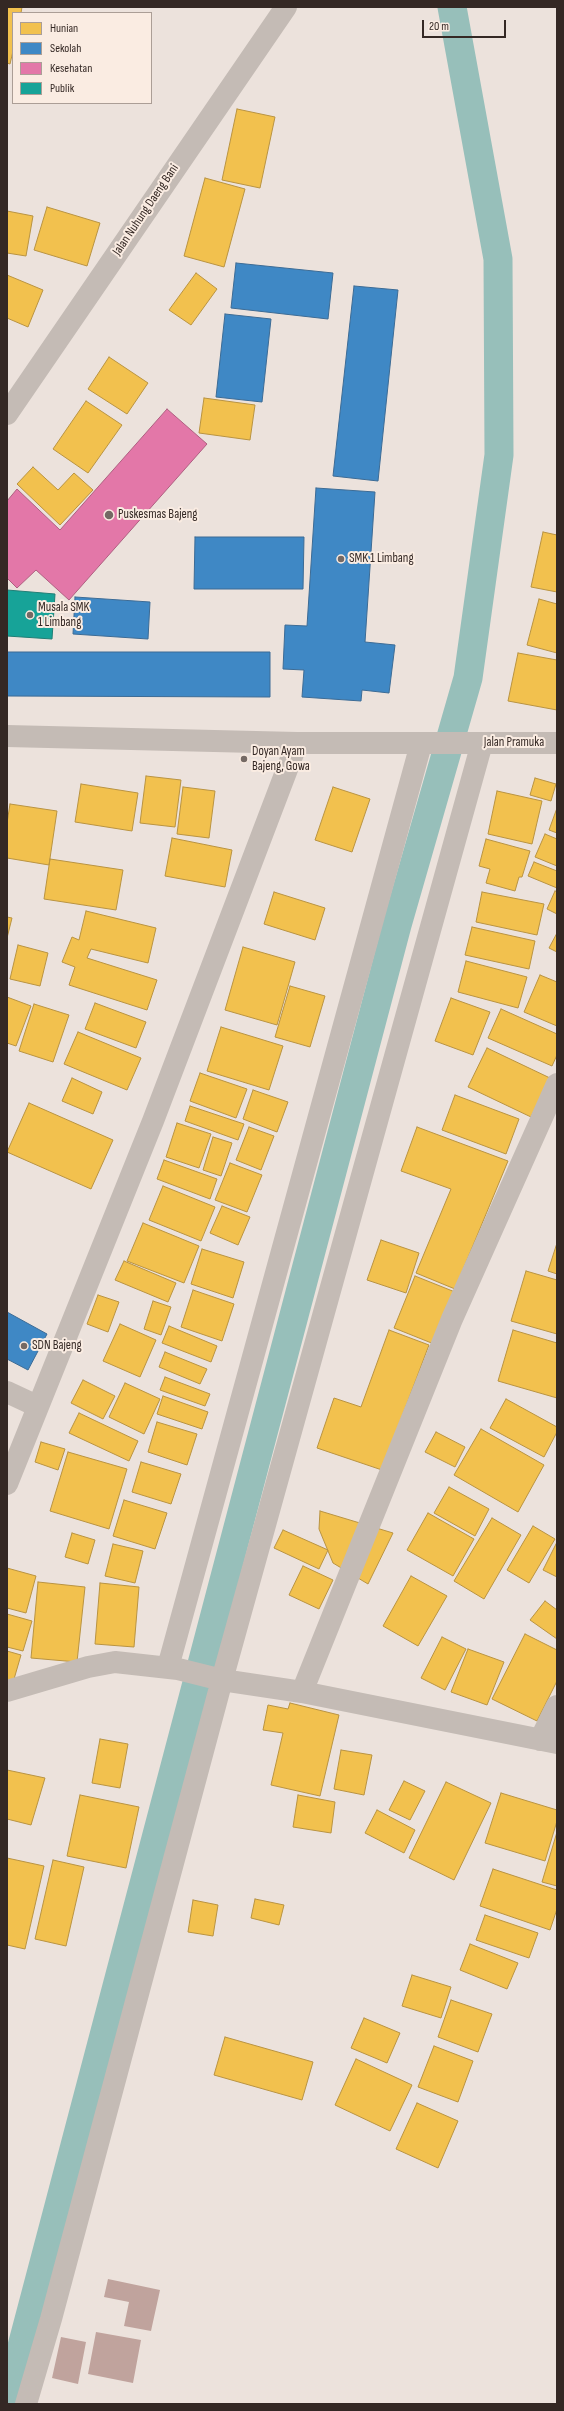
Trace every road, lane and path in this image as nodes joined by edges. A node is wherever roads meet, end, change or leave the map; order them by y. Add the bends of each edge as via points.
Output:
1 (286, 7) edge
2 (7, 414) edge
3 (7, 736) edge
4 (297, 743) junction
5 (557, 743) edge
6 (427, 744) junction
7 (476, 744) junction
8 (557, 1084) edge
9 (7, 1392) edge
10 (37, 1406) junction
11 (7, 1484) edge
12 (173, 1668) junction
13 (217, 1679) junction
14 (7, 1691) edge
15 (302, 1692) junction
16 (557, 1706) edge
17 (548, 1741) edge
18 (26, 2404) edge

1 - 2 street, Jalan Nuhung Daeng Bani
3 - 4 street, Jalan Pramuka
4 - 6 street, Jalan Pramuka
4 - 10 street via 153,1121
5 - 7 street, Jalan Pramuka
6 - 7 street, Jalan Pramuka
6 - 12 street
7 - 13 street
8 - 15 street via 452,1319
9 - 10 street
10 - 11 street
12 - 13 street
12 - 14 street via 115,1662 88,1667
13 - 15 street
13 - 18 street via 53,2311
15 - 17 street
16 - 17 street

